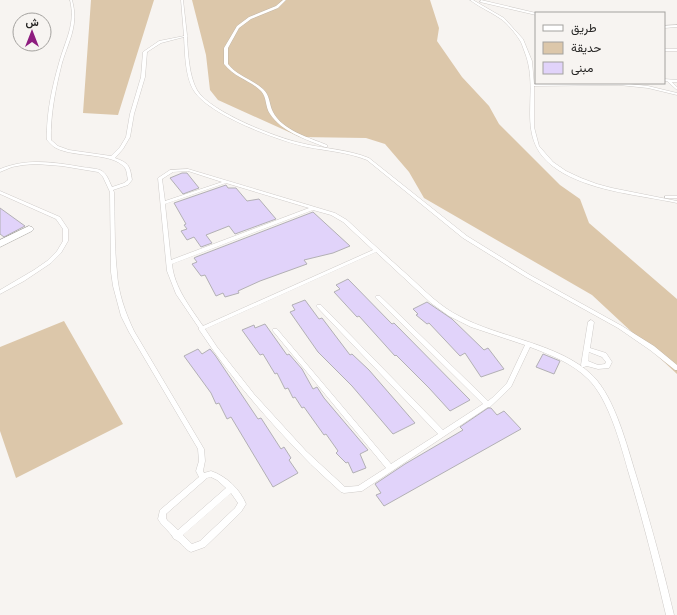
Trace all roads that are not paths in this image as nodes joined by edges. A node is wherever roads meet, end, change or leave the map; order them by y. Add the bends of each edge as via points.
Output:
1 (71, 0) edge
2 (182, 0) edge
3 (285, 0) edge
4 (471, 0) edge
5 (483, 0) edge
6 (476, 2) junction
7 (535, 14) edge
8 (677, 26) edge
9 (665, 27) edge
10 (186, 36) junction
11 (665, 50) edge
12 (677, 50) edge
13 (534, 75) edge
14 (666, 80) edge
15 (677, 81) edge
16 (534, 83) edge
17 (619, 84) edge
18 (677, 89) edge
19 (677, 94) edge
20 (330, 148) junction
21 (112, 158) junction
22 (0, 171) edge
23 (225, 182) junction
24 (112, 188) junction
25 (0, 192) edge
26 (648, 196) junction
27 (677, 197) edge
28 (677, 202) edge
29 (162, 203) junction
30 (313, 208) junction
31 (29, 229) dead end
32 (0, 244) edge
33 (376, 250) junction
34 (169, 263) junction
35 (0, 292) edge
36 (378, 297) dead end
37 (319, 306) dead end
38 (591, 322) dead end
39 (201, 329) junction
40 (275, 330) dead end
41 (528, 345) junction
42 (587, 349) junction
43 (585, 362) junction
44 (677, 368) edge
45 (583, 372) junction
46 (488, 405) junction
47 (442, 434) junction
48 (390, 468) junction
49 (203, 478) junction
50 (231, 489) junction
51 (177, 536) junction
52 (670, 615) edge

1 - 21 lane via 74,22 61,62 49,140 64,151
2 - 10 lane
3 - 20 lane via 278,7 250,18 238,27 226,48 226,64 236,75 263,91 270,111 283,126
4 - 6 lane
5 - 6 lane
5 - 7 lane
6 - 13 lane via 503,19 519,35 527,47
8 - 9 lane
10 - 20 lane via 191,80 198,95 206,103 218,111 283,139
10 - 21 lane via 160,42 146,52 130,132 122,148
11 - 12 lane
13 - 16 lane
14 - 15 lane
14 - 18 lane
16 - 26 lane via 533,135 535,144 545,158 561,170 581,179
17 - 19 lane
20 - 44 lane via 357,154 373,162 466,238 620,327
21 - 24 lane via 126,166 130,178 126,184
22 - 24 lane via 29,163 99,171 106,176
23 - 29 lane
23 - 29 lane via 188,170 172,171 159,180
23 - 30 lane
24 - 49 lane via 114,272 119,301 131,331 201,449 199,471
25 - 35 lane via 58,218 65,226 67,235 64,245 53,260
26 - 27 lane
26 - 28 lane
29 - 34 lane
30 - 33 lane via 341,218
30 - 34 lane
31 - 32 street
33 - 39 lane
33 - 41 lane via 447,312 468,323
34 - 39 lane via 172,279 179,294
36 - 46 lane
37 - 47 lane
38 - 42 lane
39 - 48 lane via 230,369 276,424 340,487 358,489
40 - 48 lane
41 - 45 lane via 566,360
41 - 46 lane via 509,385
42 - 43 lane
42 - 43 lane via 604,355 609,362 607,366 602,367
43 - 45 lane
45 - 52 lane via 602,394 620,435 648,523
46 - 47 lane
47 - 48 lane
49 - 50 lane via 208,474 214,474
49 - 51 lane via 163,512 162,519
50 - 51 lane
50 - 51 lane via 240,498 240,507 202,544 191,548

